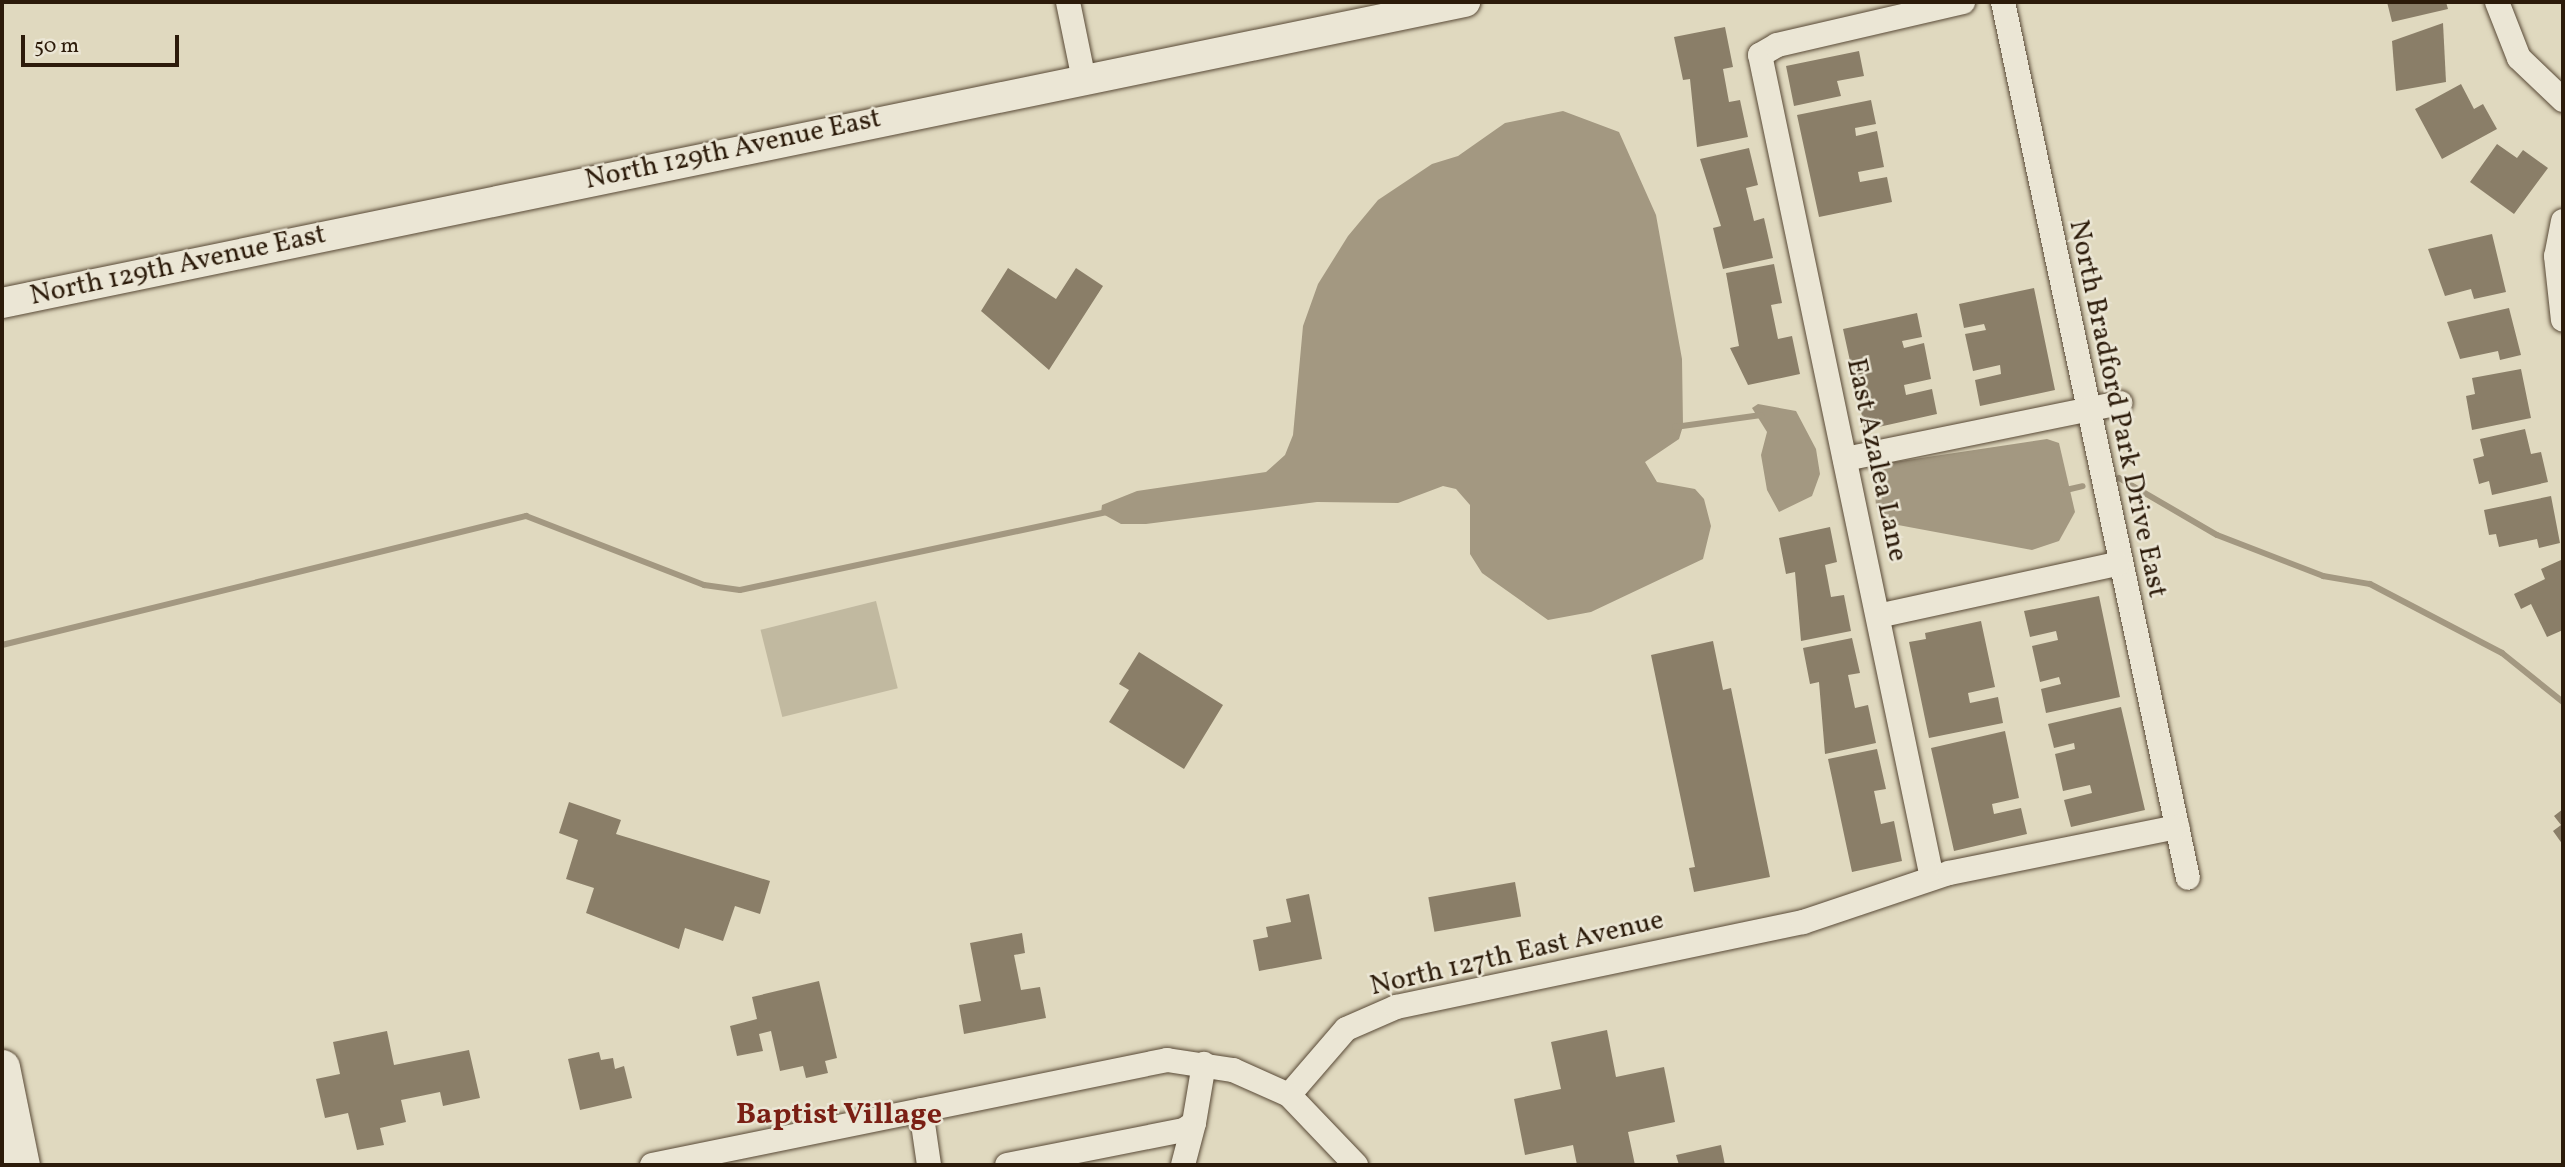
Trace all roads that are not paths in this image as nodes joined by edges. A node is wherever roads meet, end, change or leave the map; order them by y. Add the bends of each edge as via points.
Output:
1 (1068, 2) edge
2 (1465, 2) edge
3 (1963, 2) edge
4 (2003, 2) edge
5 (2497, 2) edge
6 (1084, 80) junction
7 (2563, 100) edge
8 (2563, 221) edge
9 (2, 303) edge
10 (2563, 320) edge
11 (2120, 403) dead end
12 (2087, 409) junction
13 (1846, 459) junction
14 (2117, 564) junction
15 (1878, 616) junction
16 (2177, 827) junction
17 (1932, 878) junction
18 (2189, 878) dead end
19 (1203, 1063) junction
20 (2, 1067) edge
21 (1289, 1095) junction
22 (921, 1110) junction
23 (1194, 1122) junction
24 (731, 1157) edge
25 (22, 1165) edge
26 (652, 1165) edge
27 (929, 1165) edge
28 (1007, 1165) edge
29 (1183, 1165) edge
30 (1356, 1165) edge

1 - 6 street
2 - 6 street, North 129th Avenue East
3 - 13 street, East Azalea Lane via 1777,45 1760,55
4 - 12 street, North Bradford Park Drive East
5 - 7 street via 2519,58
6 - 9 street, North 129th Avenue East
8 - 10 street via 2556,256
11 - 12 street
12 - 13 street
12 - 14 street, North Bradford Park Drive East
13 - 15 street, East Azalea Lane
14 - 15 street
14 - 16 street, North Bradford Park Drive East
15 - 17 street, East Azalea Lane
16 - 17 street, North 127th East Avenue
16 - 18 street, North Bradford Park Drive East
17 - 21 street, North 127th East Avenue via 1803,922 1369,1016 1325,1046
19 - 21 street
19 - 22 street via 1128,1066
19 - 23 street
20 - 25 main road
21 - 30 street
22 - 24 street
22 - 27 street
23 - 28 street via 1184,1130
23 - 29 street
24 - 26 street

